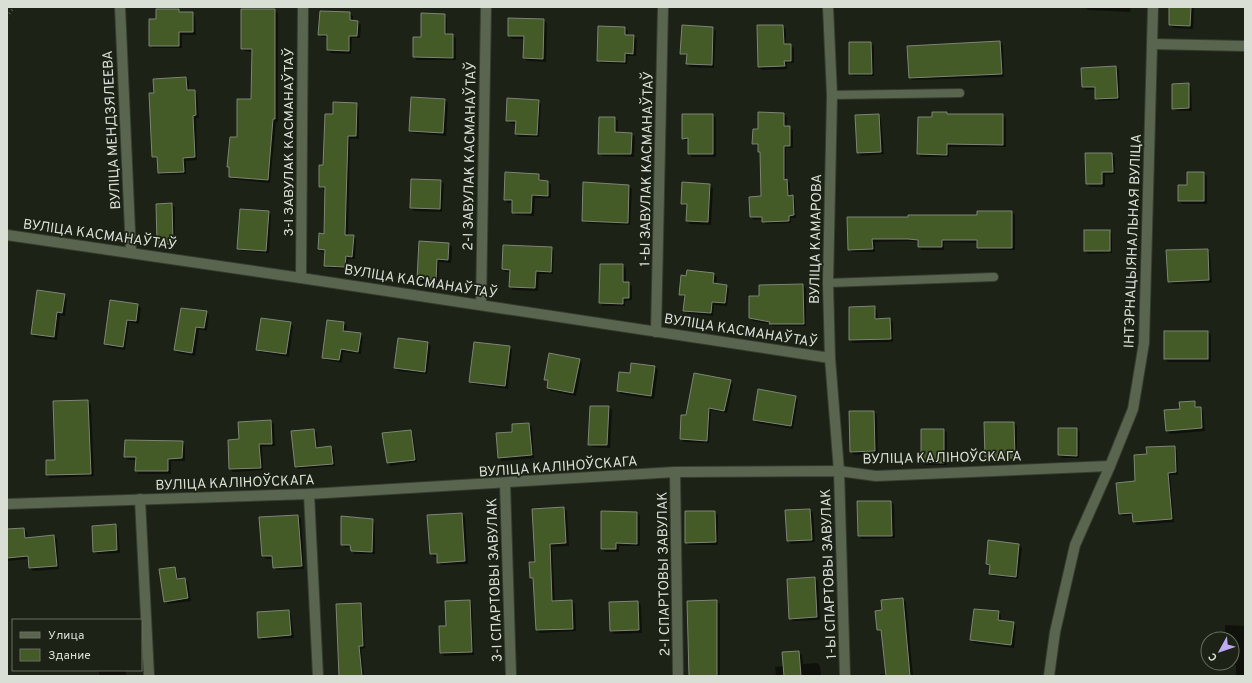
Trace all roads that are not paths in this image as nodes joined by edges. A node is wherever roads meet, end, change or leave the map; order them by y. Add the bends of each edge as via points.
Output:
1 (120, 7) edge
2 (303, 7) edge
3 (486, 7) edge
4 (663, 7) edge
5 (828, 7) edge
6 (1153, 7) edge
7 (1152, 44) junction
8 (1245, 46) edge
9 (960, 93) dead end
10 (832, 94) junction
11 (7, 235) edge
12 (131, 253) junction
13 (994, 277) dead end
14 (301, 278) junction
15 (828, 283) junction
16 (481, 304) junction
17 (656, 332) junction
18 (830, 358) junction
19 (1110, 466) junction
20 (839, 471) junction
21 (675, 472) junction
22 (505, 483) junction
23 (309, 494) junction
24 (140, 499) junction
25 (7, 504) edge
26 (149, 676) edge
27 (318, 676) edge
28 (511, 676) edge
29 (678, 676) edge
30 (845, 676) edge
31 (1049, 676) edge

1 - 12 street, ВУЛІЦА МЕНДЗЯЛЕЕВА
2 - 14 street, 3-І ЗАВУЛАК КАСМАНАЎТАЎ
3 - 16 street, 2-І ЗАВУЛАК КАСМАНАЎТАЎ
4 - 17 street, 1-Ы ЗАВУЛАК КАСМАНАЎТАЎ
5 - 10 street, ВУЛІЦА КАМАРОВА
6 - 7 street, ІНТЭРНАЦЫЯНАЛЬНАЯ ВУЛІЦА
7 - 8 street
7 - 19 street, ІНТЭРНАЦЫЯНАЛЬНАЯ ВУЛІЦА via 1144,343 1133,409
9 - 10 lane
10 - 15 street, ВУЛІЦА КАМАРОВА
11 - 12 street, ВУЛІЦА КАСМАНАЎТАЎ
12 - 14 street, ВУЛІЦА КАСМАНАЎТАЎ
13 - 15 lane
14 - 16 street, ВУЛІЦА КАСМАНАЎТАЎ
15 - 18 street, ВУЛІЦА КАМАРОВА
16 - 17 street, ВУЛІЦА КАСМАНАЎТАЎ
17 - 18 street, ВУЛІЦА КАСМАНАЎТАЎ
18 - 20 street, ВУЛІЦА КАМАРОВА
19 - 20 street, ВУЛІЦА КАЛІНОЎСКАГА via 876,476
19 - 31 street, ІНТЭРНАЦЫЯНАЛЬНАЯ ВУЛІЦА via 1075,545 1055,632
20 - 21 street, ВУЛІЦА КАЛІНОЎСКАГА
20 - 30 street, 1-Ы СПАРТОВЫ ЗАВУЛАК
21 - 22 street, ВУЛІЦА КАЛІНОЎСКАГА
21 - 29 street, 2-І СПАРТОВЫ ЗАВУЛАК
22 - 23 street, ВУЛІЦА КАЛІНОЎСКАГА
22 - 28 street, 3-І СПАРТОВЫ ЗАВУЛАК
23 - 24 street, ВУЛІЦА КАЛІНОЎСКАГА
23 - 27 street
24 - 25 street, ВУЛІЦА КАЛІНОЎСКАГА
24 - 26 street

